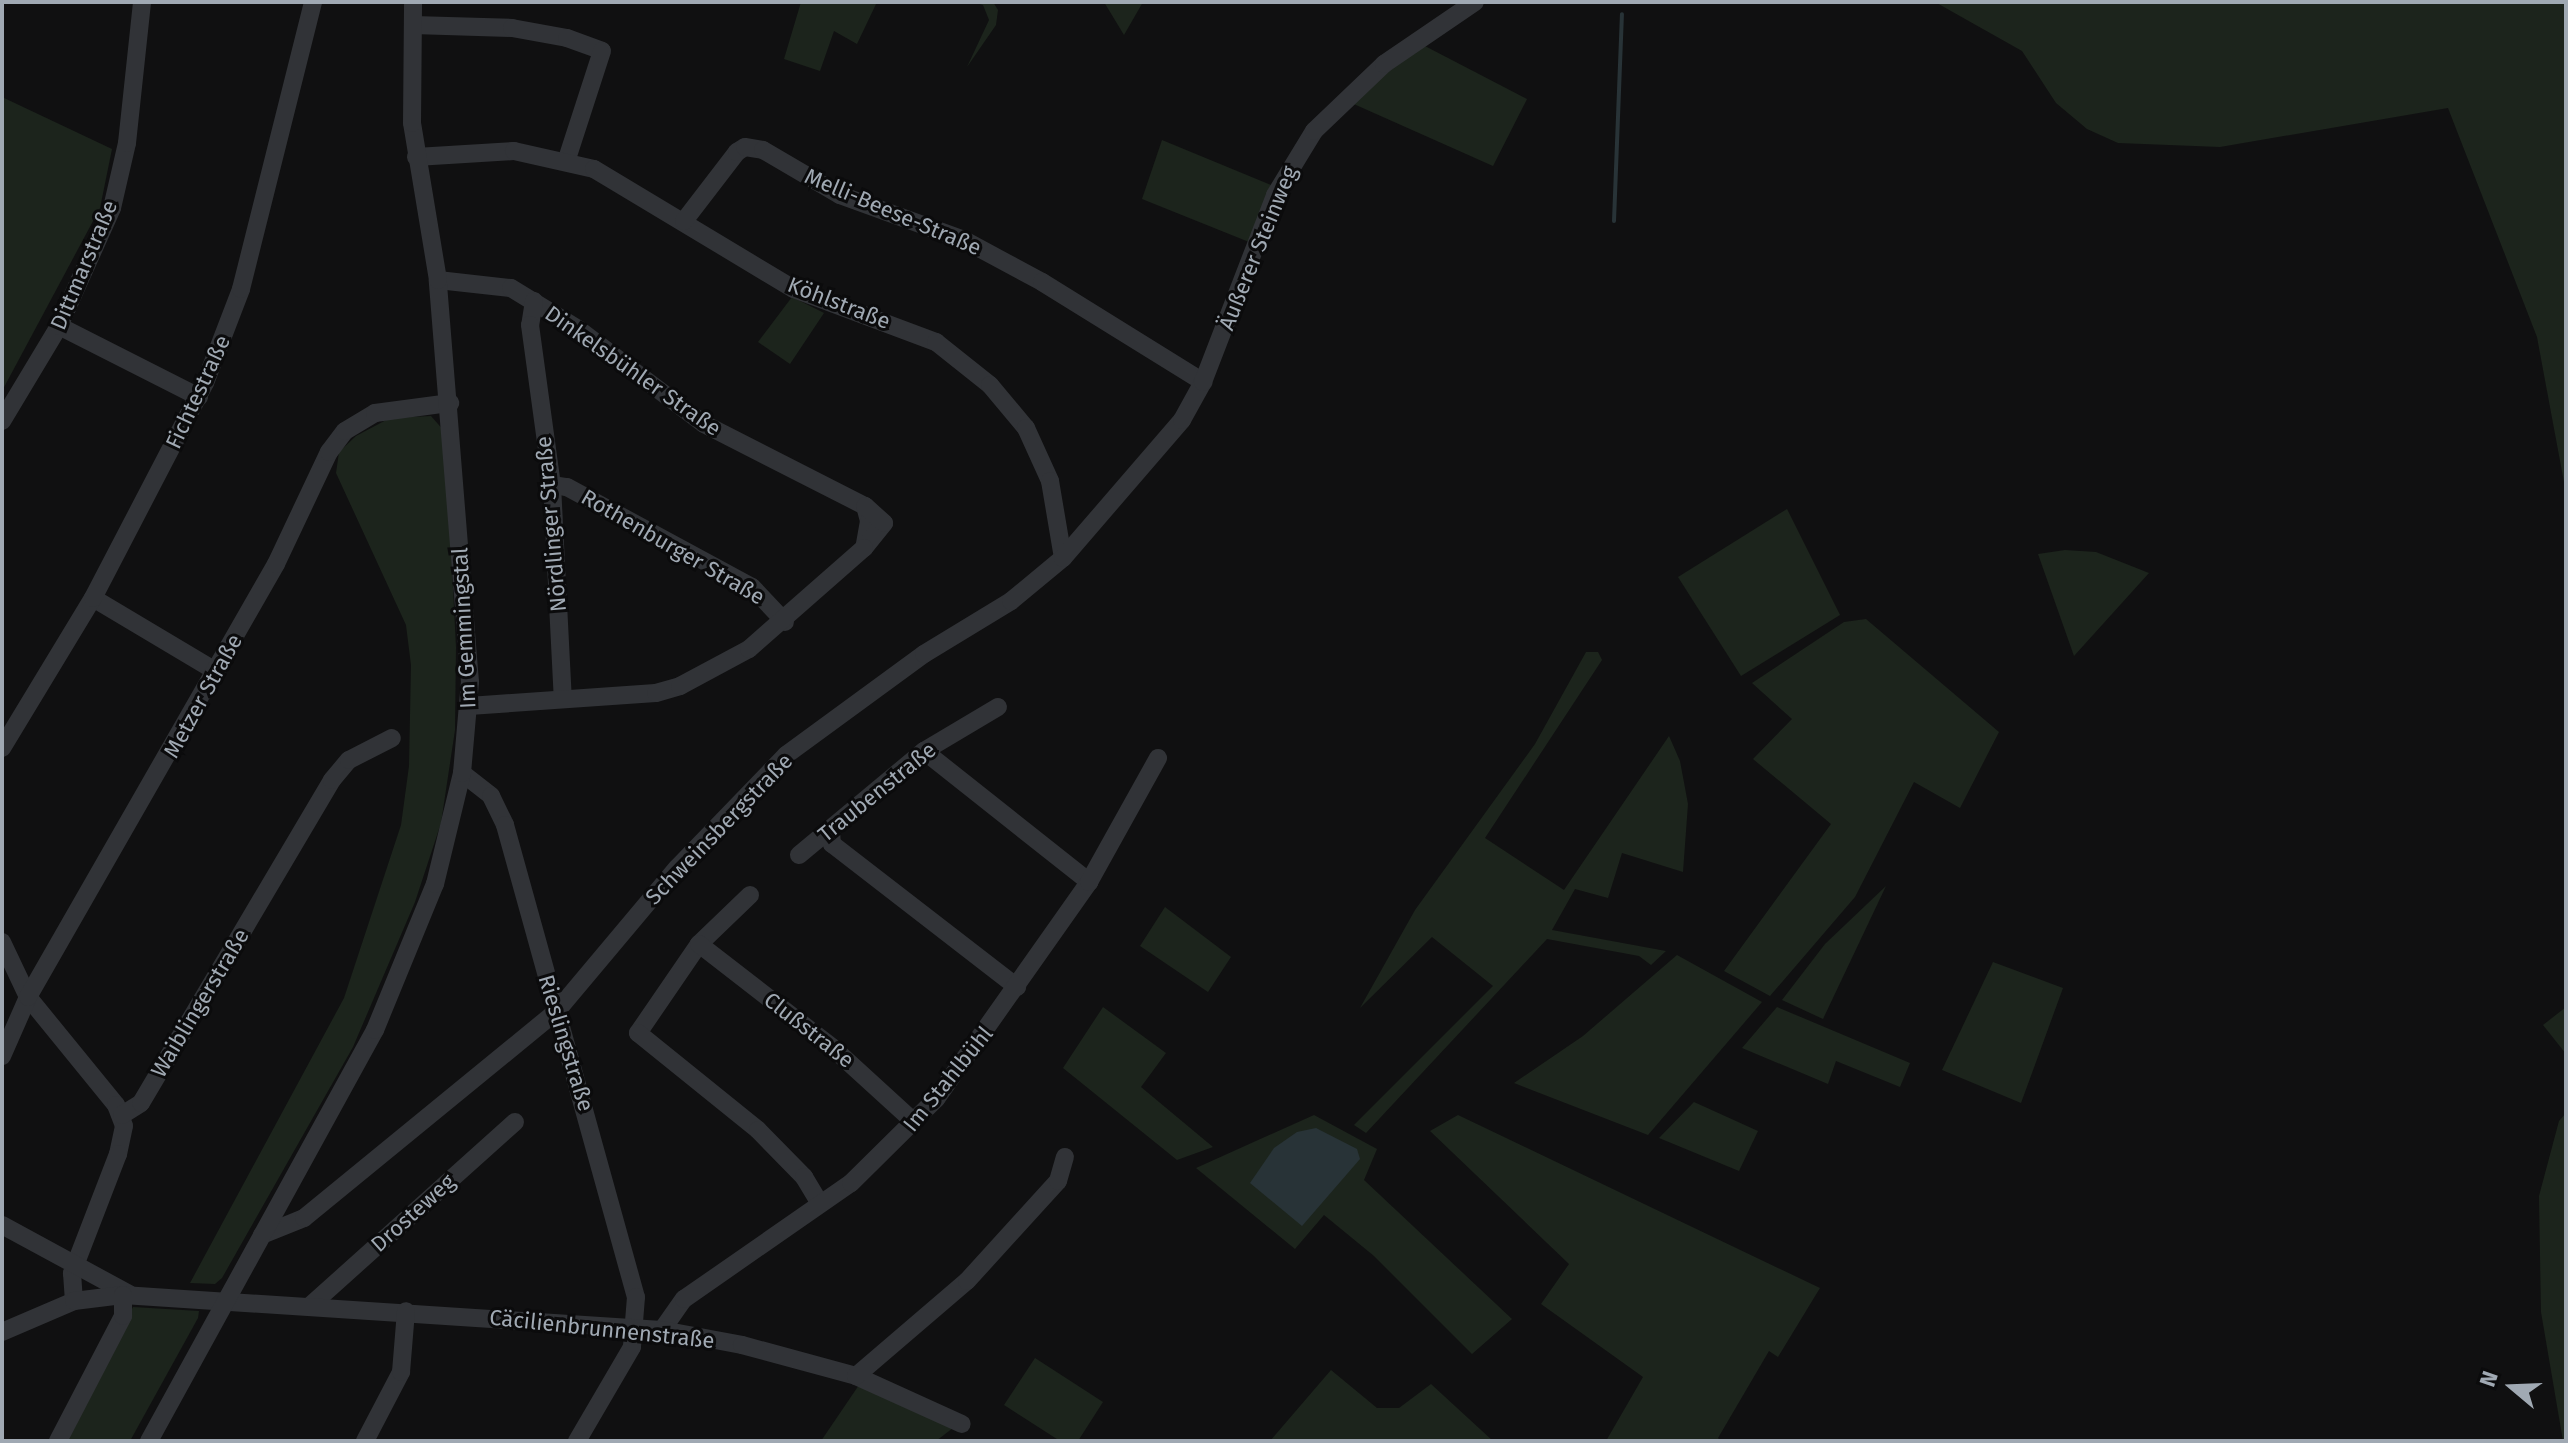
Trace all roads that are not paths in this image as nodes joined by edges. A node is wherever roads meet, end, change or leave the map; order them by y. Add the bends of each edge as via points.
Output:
1 (142, 2) edge
2 (313, 2) edge
3 (413, 2) edge
4 (1475, 2) edge
5 (413, 25) junction
6 (416, 157) junction
7 (567, 159) junction
8 (684, 221) junction
9 (438, 280) junction
10 (534, 301) junction
11 (59, 326) junction
12 (1203, 382) junction
13 (199, 397) junction
14 (450, 403) junction
15 (2, 421) edge
16 (552, 485) junction
17 (1063, 558) junction
18 (93, 598) junction
19 (785, 622) junction
20 (217, 672) junction
21 (563, 699) junction
22 (469, 706) junction
23 (998, 707) dead end
24 (392, 738) dead end
25 (2, 748) edge
26 (924, 751) junction
27 (1158, 758) dead end
28 (462, 773) junction
29 (831, 831) junction
30 (799, 855) dead end
31 (1089, 882) junction
32 (750, 895) dead end
33 (2, 942) edge
34 (699, 944) junction
35 (1017, 987) junction
36 (28, 997) junction
37 (556, 1012) junction
38 (2, 1056) edge
39 (122, 1115) junction
40 (515, 1122) dead end
41 (914, 1122) junction
42 (1065, 1157) dead end
43 (820, 1204) junction
44 (2, 1225) edge
45 (262, 1235) junction
46 (76, 1265) junction
47 (128, 1296) junction
48 (74, 1301) junction
49 (229, 1301) junction
50 (311, 1305) junction
51 (406, 1311) junction
52 (634, 1329) junction
53 (662, 1330) junction
54 (2, 1332) edge
55 (856, 1376) junction
56 (962, 1424) dead end
57 (58, 1441) edge
58 (149, 1441) edge
59 (365, 1441) edge
60 (577, 1441) edge

1 - 11 street, Dittmarstraße via 127,143 112,208
2 - 13 street, Fichtestraße via 241,289
3 - 5 street, Im Gemmingstal
4 - 12 street, Äußerer Steinweg via 1384,64 1341,100 1308,141 1275,195
5 - 6 street, Im Gemmingstal
5 - 7 street via 512,28 602,51
6 - 7 street, Köhlstraße via 488,150
6 - 9 street, Im Gemmingstal
7 - 8 street, Köhlstraße via 619,180
8 - 12 street, Melli-Beese-Straße via 737,152 745,147 763,150 840,195 964,240
8 - 17 street, Köhlstraße via 794,289 936,342 990,385 1026,428 1050,481
9 - 10 street, Dinkelsbühler Straße via 482,281
9 - 14 street, Im Gemmingstal
10 - 16 street, Nördlinger Straße via 531,339
10 - 19 street, Dinkelsbühler Straße via 704,424 865,506 884,523
11 - 13 street
11 - 15 street, Dittmarstraße
12 - 17 street, Schweinsbergstraße via 1182,420
13 - 18 street, Fichtestraße
14 - 20 street, Metzer Straße via 375,413 345,431 319,467 293,531
14 - 22 street, Im Gemmingstal
16 - 19 street, Rothenburger Straße via 567,487 752,587
16 - 21 street, Nördlinger Straße
17 - 37 street, Schweinsbergstraße via 1011,601 924,654 786,755 694,850
18 - 20 street
18 - 25 street, Fichtestraße
19 - 21 street via 749,649 680,686 656,693
20 - 36 street, Metzer Straße
21 - 22 street
22 - 28 street, Im Gemmingstal
23 - 26 street, Traubenstraße
24 - 39 street, Waiblingerstraße via 349,760 332,780 141,1103
26 - 29 street, Traubenstraße
26 - 31 street
27 - 31 street, Im Stahlbühl
28 - 37 street, Rieslingstraße via 484,788 499,809
28 - 45 street, Im Gemmingstal via 435,884 398,980
29 - 30 street, Traubenstraße
29 - 35 street via 832,844
31 - 35 street, Im Stahlbühl
32 - 34 street
33 - 36 street
34 - 41 street, Clußstraße via 833,1048
34 - 43 street via 638,1033 758,1130 804,1177
35 - 41 street, Im Stahlbühl
36 - 38 street, Metzer Straße
36 - 39 street
37 - 45 street, Schweinsbergstraße via 304,1218
37 - 52 street, Rieslingstraße via 622,1240 636,1297
39 - 46 street via 123,1138
40 - 50 street, Drosteweg
41 - 43 street, Im Stahlbühl via 869,1167
42 - 55 street via 1058,1181 967,1281
43 - 53 street, Im Stahlbühl via 684,1299
44 - 46 street
45 - 49 street, Im Gemmingstal
46 - 47 street
46 - 48 street
47 - 48 street, Cäcilienbrunnenstraße
47 - 49 street, Cäcilienbrunnenstraße
47 - 57 street via 123,1316
48 - 54 street, Cäcilienbrunnenstraße
49 - 50 street, Cäcilienbrunnenstraße
49 - 58 street, Im Gemmingstal
50 - 51 street, Cäcilienbrunnenstraße
51 - 52 street, Cäcilienbrunnenstraße
51 - 59 street via 401,1372
52 - 53 street, Cäcilienbrunnenstraße
52 - 60 street, Rieslingstraße via 629,1354
53 - 55 street, Cäcilienbrunnenstraße
55 - 56 street, Cäcilienbrunnenstraße

